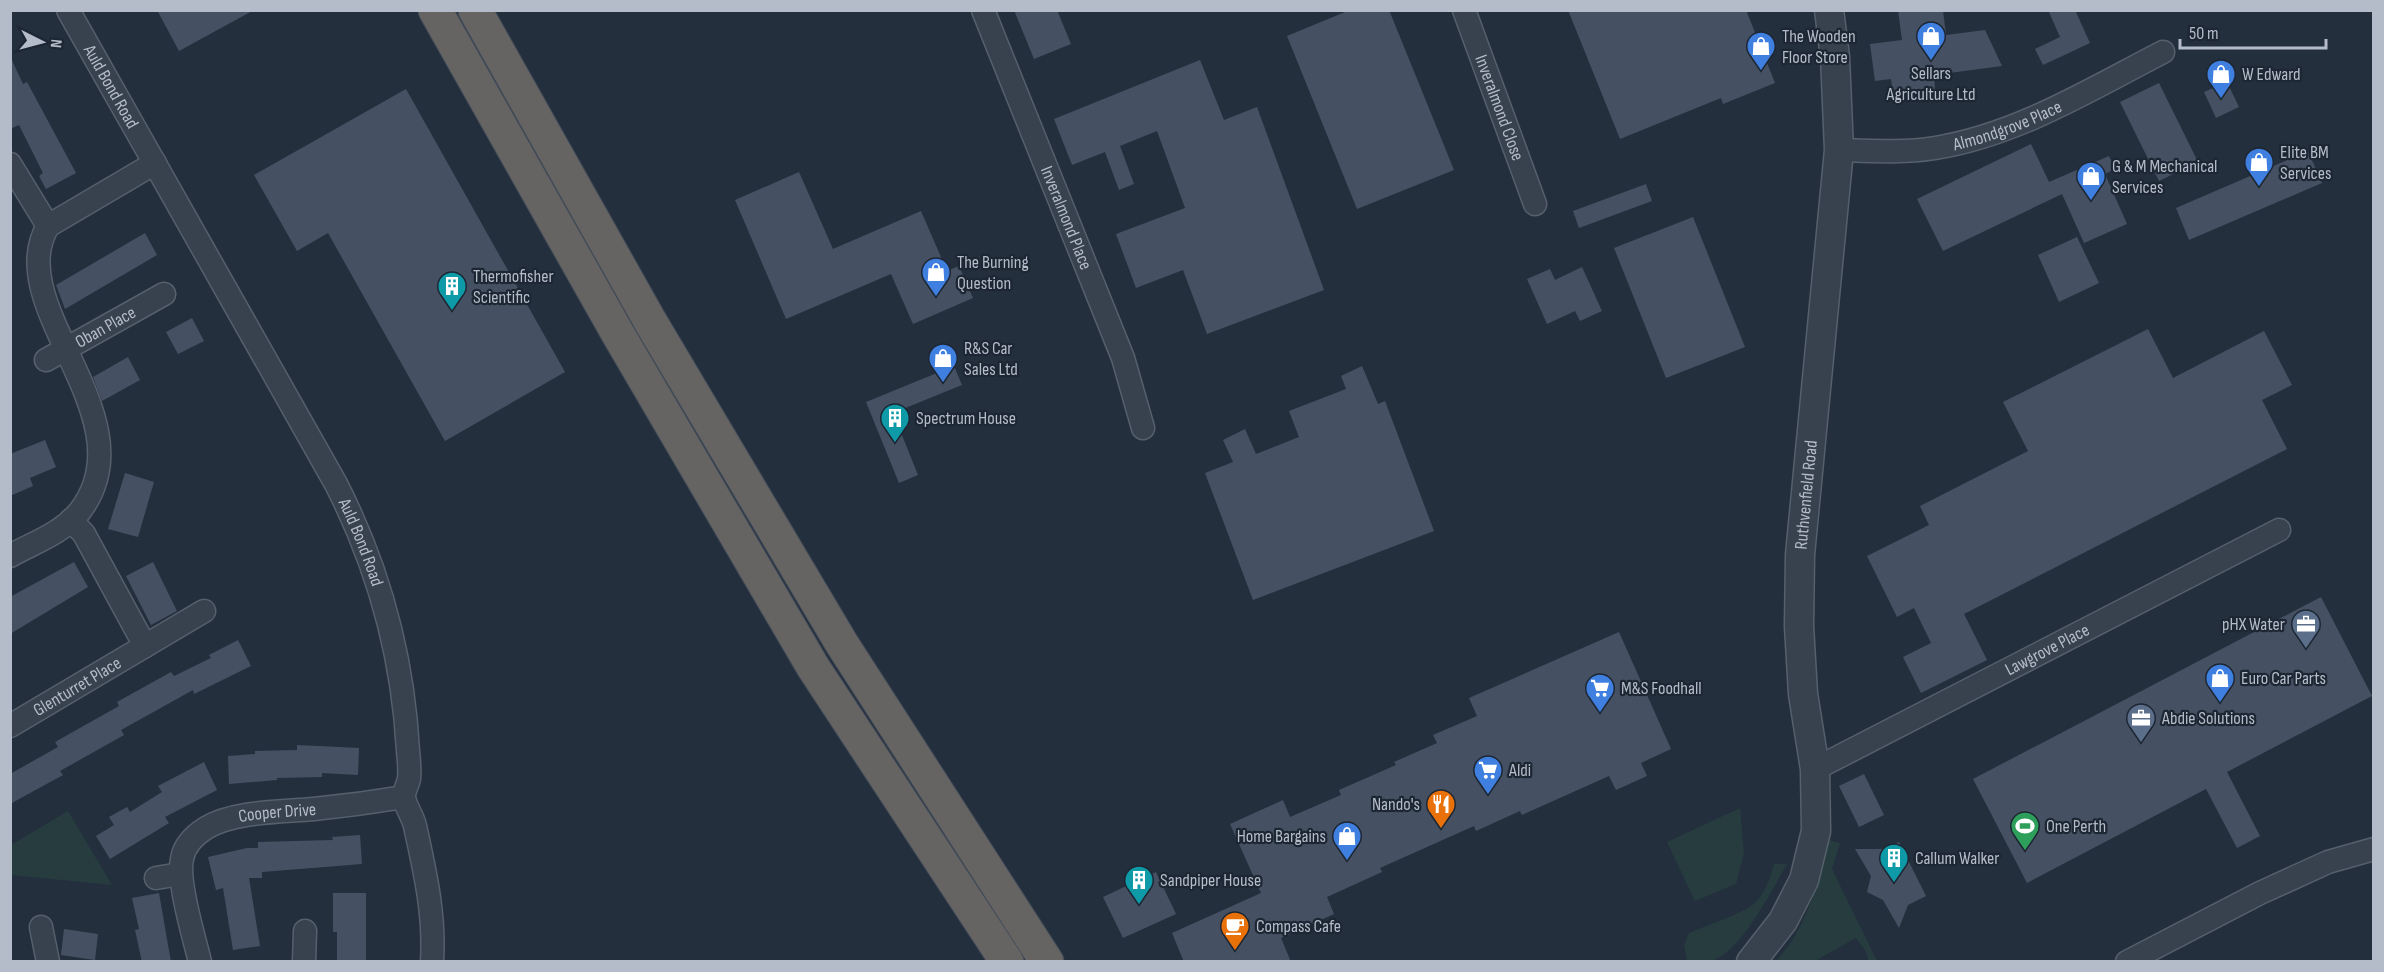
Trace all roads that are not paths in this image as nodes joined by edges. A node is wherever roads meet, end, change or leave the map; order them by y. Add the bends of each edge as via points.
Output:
1 (68, 10) edge
2 (435, 10) edge
3 (475, 10) edge
4 (983, 10) edge
5 (1464, 10) edge
6 (1829, 10) edge
7 (2163, 52) dead end
8 (1839, 150) junction
9 (155, 163) junction
10 (10, 164) edge
11 (1535, 204) dead end
12 (48, 226) junction
13 (17, 262) dead end
14 (164, 294) dead end
15 (1143, 428) dead end
16 (71, 520) junction
17 (2279, 530) dead end
18 (10, 556) edge
19 (204, 611) dead end
20 (146, 646) junction
21 (10, 726) edge
22 (1815, 770) junction
23 (404, 797) junction
24 (2373, 849) edge
25 (180, 874) junction
26 (156, 878) dead end
27 (41, 927) dead end
28 (305, 931) dead end
29 (48, 962) edge
30 (200, 962) edge
31 (304, 962) edge
32 (432, 962) edge
33 (1007, 962) edge
34 (1047, 962) edge
35 (1751, 962) edge
36 (2127, 962) edge

1 - 9 street, Auld Bond Road
2 - 33 highway via 813,667
3 - 34 highway via 650,321 842,644
4 - 15 street, Inveralmond Place via 1123,358
5 - 11 street, Inveralmond Close
6 - 8 street, Ruthvenfield Road
7 - 8 street, Almondgrove Place via 1996,133 1934,148
8 - 22 street, Ruthvenfield Road via 1800,555 1803,694
9 - 12 street
9 - 23 street, Auld Bond Road via 357,525 383,597 395,645 408,749 409,777
10 - 12 street
12 - 13 street via 31,237
14 - 16 street, Oban Place via 41,351 80,419 95,461 92,486
16 - 18 street
16 - 20 street via 84,534
17 - 22 street, Lawgrove Place
19 - 20 street, Glenturret Place
20 - 21 street, Glenturret Place
22 - 35 street, Ruthvenfield Road via 1816,831 1804,880 1783,921
23 - 25 street, Cooper Drive via 225,820 191,839 182,856
23 - 32 street via 414,819 428,881
24 - 36 street via 2319,866 2260,893
25 - 26 street
25 - 30 street, Cooper Drive
27 - 29 street
28 - 31 street

